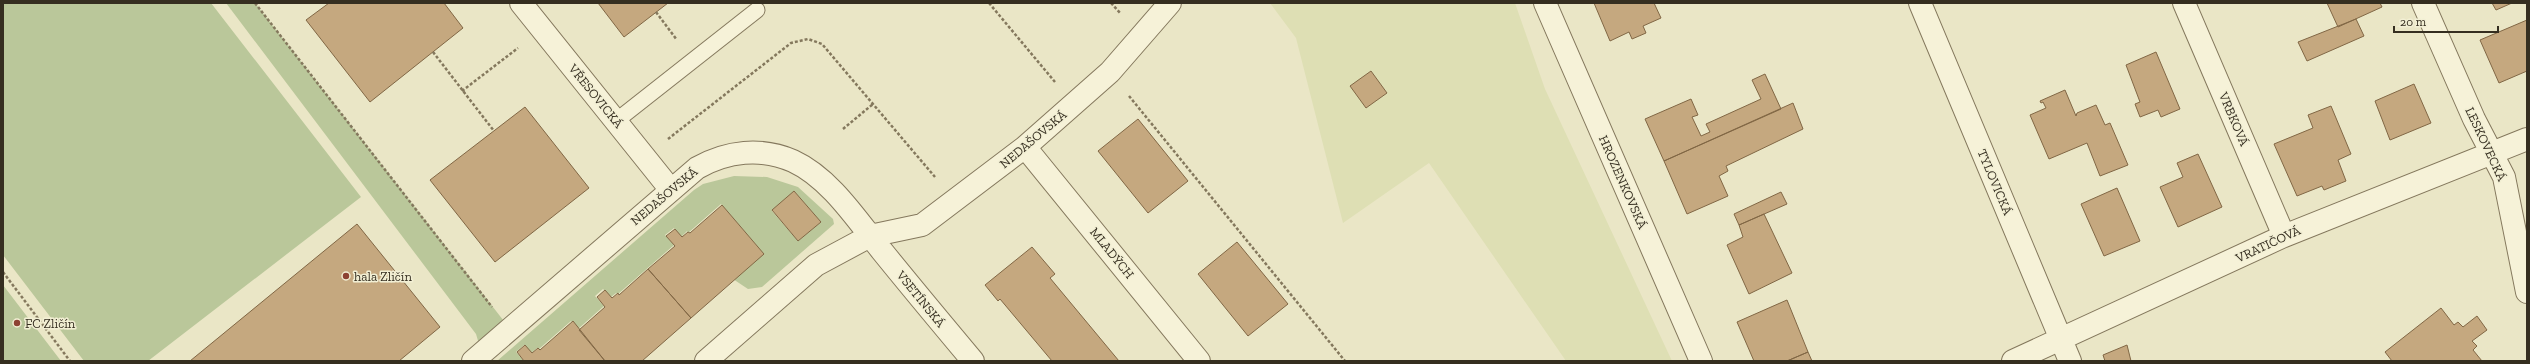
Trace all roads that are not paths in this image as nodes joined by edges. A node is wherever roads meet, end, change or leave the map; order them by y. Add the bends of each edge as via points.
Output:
1 (522, 3) edge
2 (1170, 3) edge
3 (1546, 3) edge
4 (1920, 3) edge
5 (2184, 3) edge
6 (2423, 3) edge
7 (757, 10) dead end
8 (616, 121) junction
9 (2527, 139) edge
10 (1025, 147) junction
11 (2492, 152) junction
12 (671, 190) junction
13 (870, 236) junction
14 (2284, 236) junction
15 (2527, 292) edge
16 (2062, 339) junction
17 (473, 361) edge
18 (706, 361) edge
19 (973, 361) edge
20 (1199, 361) edge
21 (1701, 361) edge
22 (2013, 361) edge
23 (2070, 361) edge

1 - 8 street, VŘESOVICKÁ
2 - 10 street, NEDAŠOVSKÁ via 1110,72
3 - 21 street, HROZENKOVSKÁ
4 - 16 street, TYLOVICKÁ
5 - 14 street, VRBKOVÁ
6 - 11 street, LESKOVECKÁ via 2474,119
7 - 8 lane
8 - 12 street, VŘESOVICKÁ
9 - 11 street, VRATIČOVÁ
10 - 13 street, NEDAŠOVSKÁ via 922,225
10 - 20 street, MLADÝCH
11 - 14 street, VRATIČOVÁ
11 - 15 street, LESKOVECKÁ via 2504,177
12 - 13 street, NEDAŠOVSKÁ via 710,161 740,153 767,153 794,162 822,182
12 - 17 street, NEDAŠOVSKÁ
13 - 18 street, NEDAŠOVSKÁ via 816,265
13 - 19 street, VSETÍNSKÁ
14 - 16 street, VRATIČOVÁ
16 - 22 street, VRATIČOVÁ
16 - 23 street, TYLOVICKÁ

